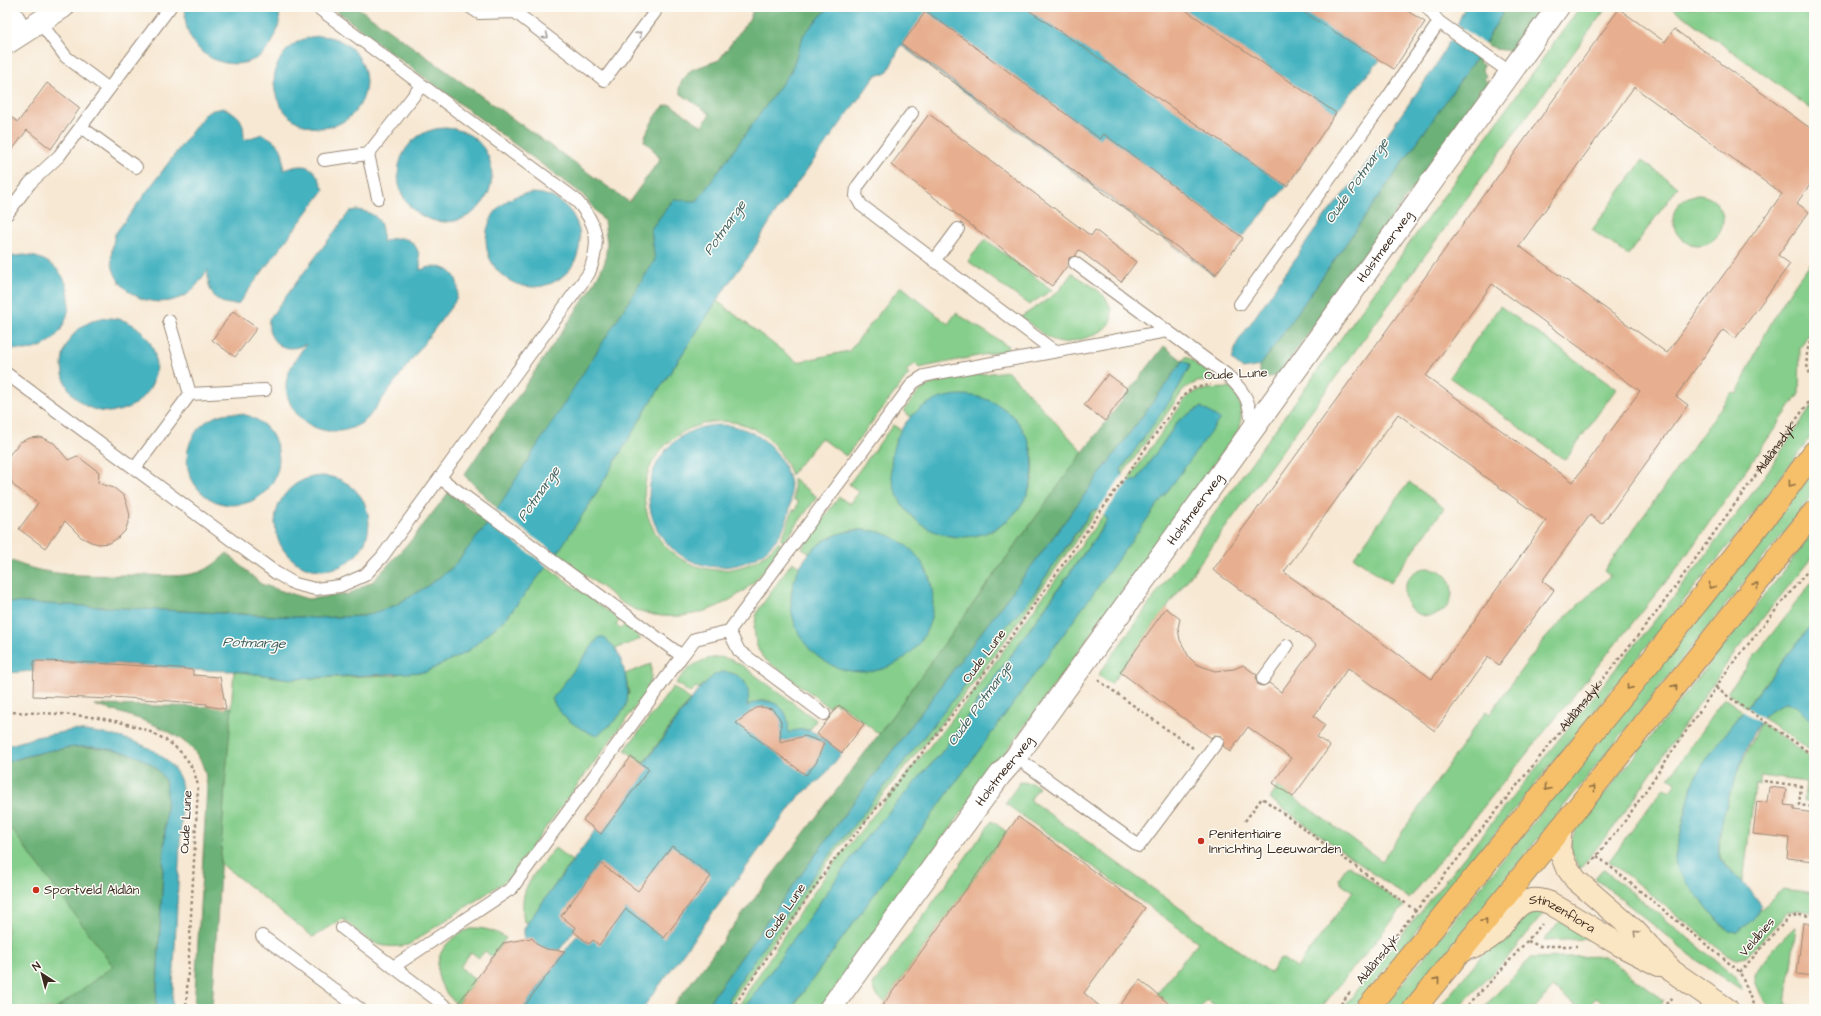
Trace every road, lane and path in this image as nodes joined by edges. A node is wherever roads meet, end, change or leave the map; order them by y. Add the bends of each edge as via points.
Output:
1 (63, 7) edge
2 (170, 7) edge
3 (317, 7) edge
4 (470, 7) edge
5 (649, 7) edge
6 (1427, 7) edge
7 (1558, 7) edge
8 (7, 8) edge
9 (517, 10) edge
10 (1439, 22) junction
11 (23, 33) edge
12 (1511, 73) junction
13 (422, 85) junction
14 (109, 89) junction
15 (912, 113) dead end
16 (81, 127) junction
17 (368, 154) junction
18 (324, 160) dead end
19 (136, 167) dead end
20 (378, 198) dead end
21 (7, 214) edge
22 (958, 229) dead end
23 (934, 261) junction
24 (1076, 263) dead end
25 (1240, 304) dead end
26 (169, 321) dead end
27 (1814, 330) edge
28 (1167, 331) junction
29 (1054, 351) junction
30 (7, 374) edge
31 (1814, 379) edge
32 (1236, 383) junction
33 (265, 390) dead end
34 (190, 394) junction
35 (1814, 395) edge
36 (1253, 430) junction
37 (1814, 452) edge
38 (135, 468) junction
39 (440, 478) junction
40 (1814, 512) edge
41 (1814, 563) edge
42 (729, 631) junction
43 (1287, 646) dead end
44 (682, 656) junction
45 (1092, 676) dead end
46 (1263, 679) dead end
47 (1716, 688) junction
48 (7, 712) edge
49 (824, 714) dead end
50 (1217, 742) dead end
51 (1016, 757) junction
52 (1814, 757) edge
53 (1206, 758) junction
54 (1764, 781) dead end
55 (1814, 807) edge
56 (1245, 821) dead end
57 (1561, 828) junction
58 (1416, 911) junction
59 (1814, 916) edge
60 (342, 928) dead end
61 (262, 936) dead end
62 (1584, 946) dead end
63 (1460, 951) junction
64 (1377, 960) dead end
65 (393, 967) junction
66 (1672, 971) junction
67 (1740, 972) junction
68 (1352, 991) dead end
69 (186, 1009) edge
70 (360, 1009) edge
71 (449, 1009) edge
72 (732, 1009) edge
73 (830, 1009) edge
74 (1337, 1009) edge
75 (1367, 1009) edge
76 (1414, 1009) edge
77 (1464, 1009) edge
78 (1727, 1009) edge
79 (1755, 1009) edge

1 - 11 street
2 - 14 lane
3 - 13 lane
4 - 9 lane via 479,14
9 -> 5 lane via 604,80 655,12
6 - 10 lane
7 - 12 street, Holstmeerweg
8 - 11 street
10 - 12 lane
10 - 25 lane
11 - 14 lane via 66,57
12 - 36 street, Holstmeerweg
13 - 17 lane
13 - 39 lane via 575,199 587,212 596,233 596,254 589,272
14 - 16 lane
15 - 23 lane via 857,187 856,196 861,205
16 - 19 lane
16 - 21 lane via 59,156 30,183
17 - 18 lane
17 - 20 lane
22 - 23 lane
23 - 29 lane
24 - 28 lane
26 - 34 lane
27 - 31 path via 1806,356 1806,366
28 - 29 lane
28 - 32 lane
29 - 42 lane via 924,376 913,383
30 - 38 lane
32 - 36 lane via 1246,396
32 - 72 path, Oude Lune via 1199,386 1188,391 963,701 830,865
33 - 34 lane
34 - 38 lane
35 - 58 path, Aldlânsdyk via 1656,613
36 - 51 street, Holstmeerweg
37 -> 75 main road, Aldlânsdyk via 1775,506
38 - 39 lane via 276,573 294,584 315,589 340,586 365,575 382,557
39 - 44 lane
57 -> 40 main road
41 - 47 path via 1729,668
42 - 44 lane via 695,639
42 - 49 lane via 739,651
43 - 46 lane
44 - 65 lane via 512,888
45 - 53 path
47 - 52 path
47 - 67 path via 1597,856
48 - 69 path, Oude Lune via 98,717 120,721 166,740 180,751 194,768 198,787
50 - 53 lane
51 - 53 lane via 1139,846
51 - 73 street, Holstmeerweg via 1000,775
54 - 55 path via 1801,786 1799,805
56 - 58 path via 1262,798
63 -> 57 main road
66 -> 57 street, Stinzenflora via 1634,930 1576,880 1558,849
58 - 64 path, Aldlânsdyk
59 - 67 path, Veldbies via 1789,917
60 - 65 lane
61 - 70 lane
62 - 77 path via 1539,946 1528,941
63 - 66 street, Stinzenflora via 1489,939 1522,904 1531,900 1541,900
76 -> 63 main road
65 - 71 lane
66 - 78 street, Stinzenflora
67 - 79 path
68 - 74 path, Aldlânsdyk

